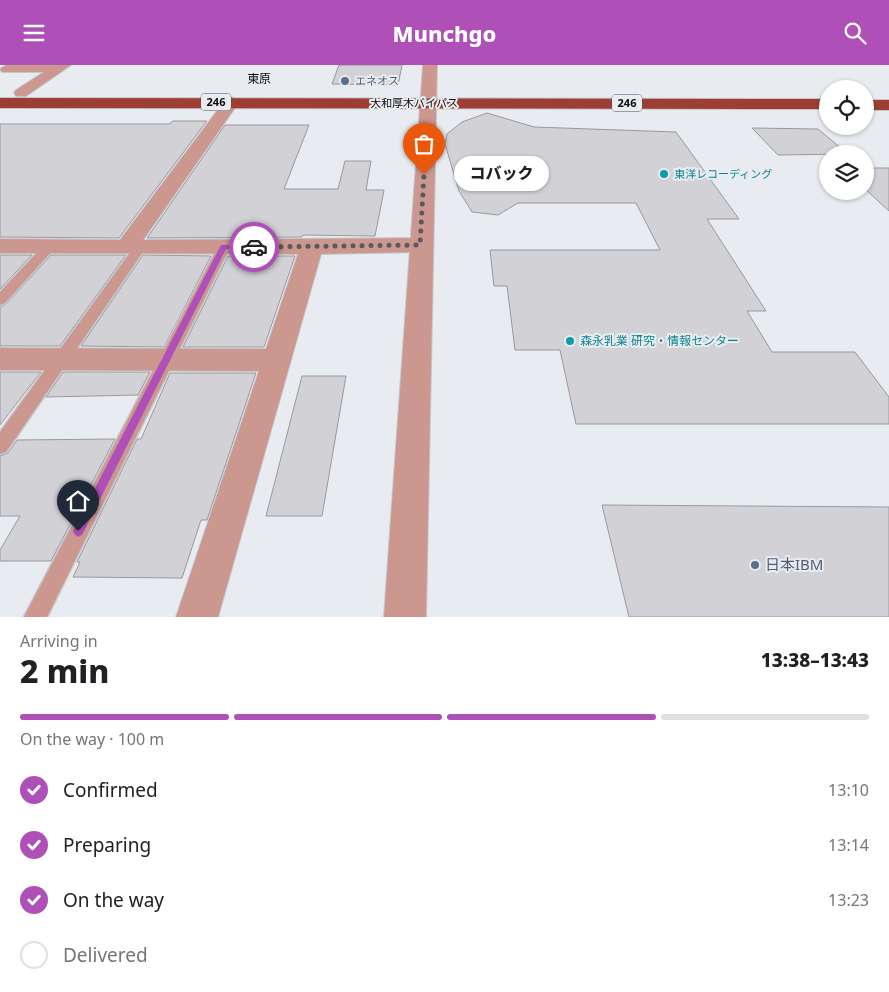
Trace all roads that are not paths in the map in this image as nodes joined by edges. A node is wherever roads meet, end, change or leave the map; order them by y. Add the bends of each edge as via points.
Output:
1 (430, 65) edge
2 (61, 67) edge
3 (7, 69) dead end
4 (22, 93) junction
5 (819, 95) edge
6 (874, 95) edge
7 (889, 95) edge
8 (427, 98) junction
9 (1, 101) edge
10 (231, 102) junction
11 (819, 104) edge
12 (874, 105) edge
13 (889, 105) edge
14 (420, 245) junction
15 (0, 246) edge
16 (50, 246) junction
17 (134, 246) junction
18 (224, 247) junction
19 (312, 247) junction
20 (0, 300) edge
21 (0, 359) edge
22 (62, 359) junction
23 (166, 360) junction
24 (277, 360) junction
25 (0, 446) edge
26 (35, 617) edge
27 (197, 617) edge
28 (405, 617) edge

1 - 8 street
2 - 3 street
2 - 4 street
4 - 8 highway, 大和厚木バイパス / 246
4 - 9 highway, 大和厚木バイパス / 246
5 - 8 highway, 大和厚木バイパス / 246
6 - 7 highway
8 - 10 highway, 大和厚木バイパス / 246
8 - 11 highway, 大和厚木バイパス / 246
8 - 14 street
9 - 10 highway, 大和厚木バイパス / 246
10 - 17 street
12 - 13 highway
14 - 19 street
14 - 28 street
15 - 16 street
16 - 17 street
16 - 20 lane
17 - 18 street
17 - 22 lane
18 - 19 street
18 - 23 lane
19 - 24 street
21 - 22 street
22 - 23 street
22 - 25 lane
23 - 24 street
23 - 26 lane
24 - 27 street

